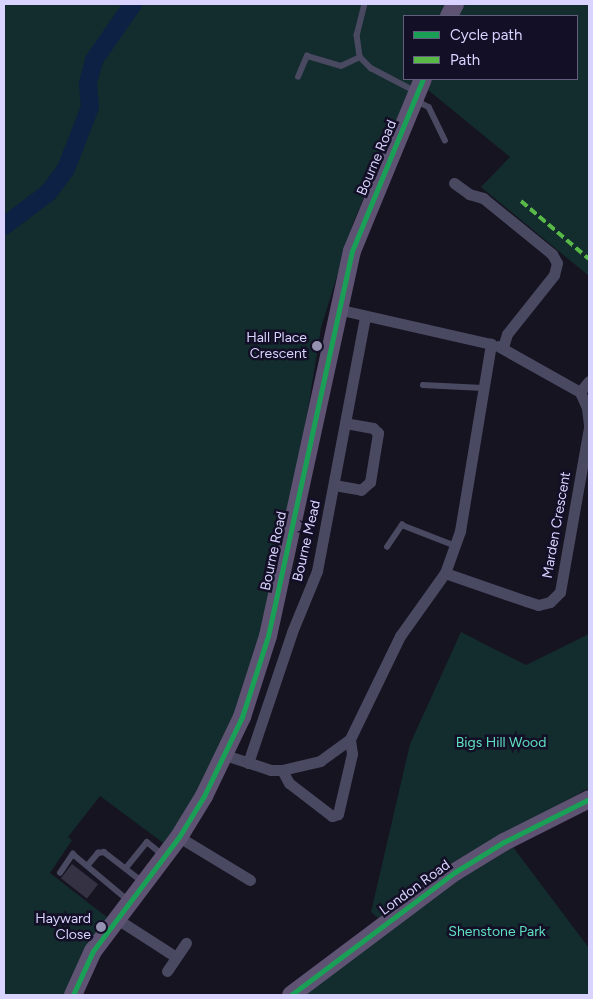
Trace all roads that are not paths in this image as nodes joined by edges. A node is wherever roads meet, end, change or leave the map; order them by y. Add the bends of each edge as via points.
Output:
1 (365, 4) edge
2 (360, 57) junction
3 (298, 77) dead end
4 (418, 90) edge
5 (446, 140) dead end
6 (454, 183) dead end
7 (338, 309) junction
8 (365, 316) junction
9 (491, 344) junction
10 (503, 347) junction
11 (589, 381) edge
12 (423, 385) dead end
13 (484, 388) junction
14 (580, 392) junction
15 (346, 423) junction
16 (589, 426) edge
17 (334, 485) junction
18 (456, 546) junction
19 (387, 547) dead end
20 (445, 573) junction
21 (350, 739) junction
22 (225, 755) junction
23 (248, 763) junction
24 (282, 770) junction
25 (589, 799) edge
26 (179, 837) junction
27 (165, 857) junction
28 (88, 865) junction
29 (126, 868) junction
30 (60, 873) dead end
31 (250, 880) dead end
32 (145, 883) junction
33 (130, 902) junction
34 (117, 919) junction
35 (186, 943) dead end
36 (176, 957) junction
37 (167, 972) dead end
38 (73, 995) edge
39 (291, 995) edge

1 - 2 lane via 357,35
2 - 3 lane via 341,66 306,56
2 - 4 lane via 371,68
4 - 5 lane
4 - 7 main road, Bourne Road via 362,225
6 - 10 street via 469,194 483,198 552,254 557,263 554,275 507,334
7 - 8 street
7 - 22 main road, Bourne Road via 268,636 242,717
8 - 9 street
8 - 15 street, Bourne Mead
9 - 10 street
9 - 13 street
10 - 14 street
11 - 14 street
12 - 13 lane
13 - 18 street
14 - 16 street, Marden Crescent via 587,408
15 - 17 street, Bourne Mead
15 - 17 street via 373,428 378,433 371,473 364,490
16 - 20 street, Marden Crescent via 560,592 550,602 532,603
17 - 23 street, Bourne Mead via 314,580 292,632
18 - 19 lane via 402,525
18 - 20 street
20 - 21 street via 400,636
21 - 24 street via 320,761
21 - 24 street via 352,754 338,814 332,816 289,783
22 - 23 street
22 - 26 main road, Bourne Road
23 - 24 street
25 - 39 main road, London Road via 427,884
26 - 27 main road, Bourne Road
26 - 31 street
27 - 29 lane via 147,842
27 - 32 main road, Bourne Road
28 - 29 lane via 101,852
28 - 30 lane via 73,854
28 - 33 lane
29 - 32 lane
32 - 33 main road, Bourne Road
33 - 34 main road, Bourne Road
34 - 36 street
34 - 38 main road, Bourne Road via 93,951
35 - 36 street
36 - 37 street

